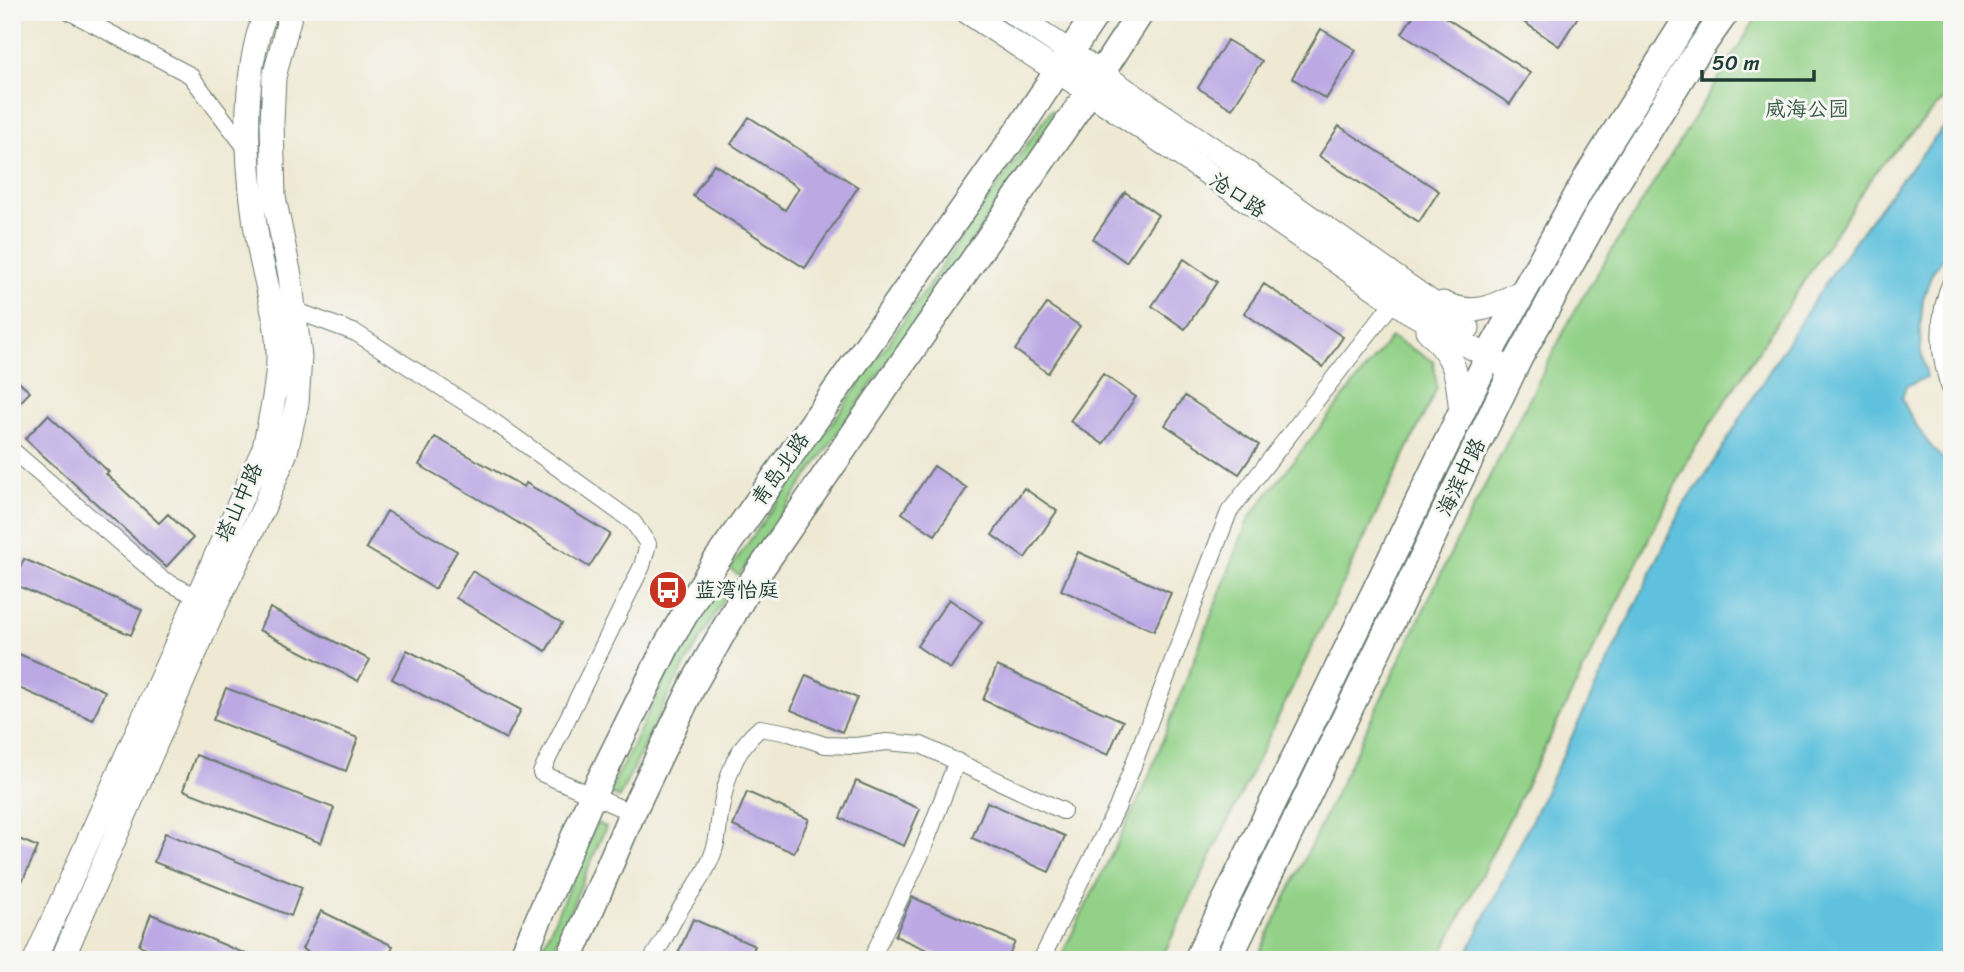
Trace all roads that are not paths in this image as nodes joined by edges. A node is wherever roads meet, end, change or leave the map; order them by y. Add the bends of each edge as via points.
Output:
1 (70, 12) edge
2 (266, 12) edge
3 (291, 12) edge
4 (967, 12) edge
5 (1011, 12) edge
6 (1097, 12) edge
7 (1141, 12) edge
8 (1691, 12) edge
9 (1726, 12) edge
10 (1065, 62) junction
11 (1095, 83) junction
12 (250, 152) junction
13 (1952, 279) edge
14 (1524, 290) junction
15 (1407, 302) junction
16 (294, 310) junction
17 (1491, 351) junction
18 (1516, 364) junction
19 (1952, 394) edge
20 (1461, 413) junction
21 (12, 450) edge
22 (205, 602) junction
23 (957, 761) junction
24 (592, 796) junction
25 (1063, 811) dead end
26 (632, 813) junction
27 (35, 960) edge
28 (62, 960) edge
29 (521, 960) edge
30 (569, 960) edge
31 (651, 960) edge
32 (871, 960) edge
33 (1041, 960) edge
34 (1197, 960) edge
35 (1228, 960) edge

1 - 12 street via 190,75
2 - 12 main road, 塔山中路 via 252,67
3 - 16 main road, 塔山中路 via 274,78 272,122 274,198
4 - 10 main road, 沧口路
5 - 10 main road, 沧口路
6 - 10 main road, 青岛北路
7 - 11 main road, 青岛北路
8 - 14 main road, 海滨中路 via 1589,173
9 - 18 main road, 海滨中路 via 1606,200
10 - 11 main road, 沧口路
10 - 24 main road, 青岛北路 via 714,564 667,645
11 - 15 main road, 沧口路
11 - 26 main road, 青岛北路 via 749,586 694,682
12 - 22 main road, 塔山中路 via 252,212 278,357 275,397 264,448
13 - 19 street via 1939,328
14 - 15 main road via 1476,311
14 - 17 main road, 海滨中路
15 - 17 main road, 沧口路 via 1444,314
15 - 20 main road via 1448,353
15 - 33 street via 1229,512 1117,808
16 - 22 main road, 塔山中路 via 300,357 297,402 286,452 263,509
16 - 24 street via 356,333 483,414 633,522 648,544 642,566 541,773
17 - 18 main road, 沧口路
17 - 20 main road, 海滨中路
18 - 35 main road, 海滨中路
20 - 34 main road, 海滨中路
21 - 22 street via 162,579
22 - 27 main road, 塔山中路
22 - 28 main road, 塔山中路
23 - 25 street
23 - 31 street via 921,745 825,745 760,728 733,761 715,848 701,881
23 - 32 street via 922,852
24 - 26 street
24 - 29 main road, 青岛北路
26 - 30 main road, 青岛北路

